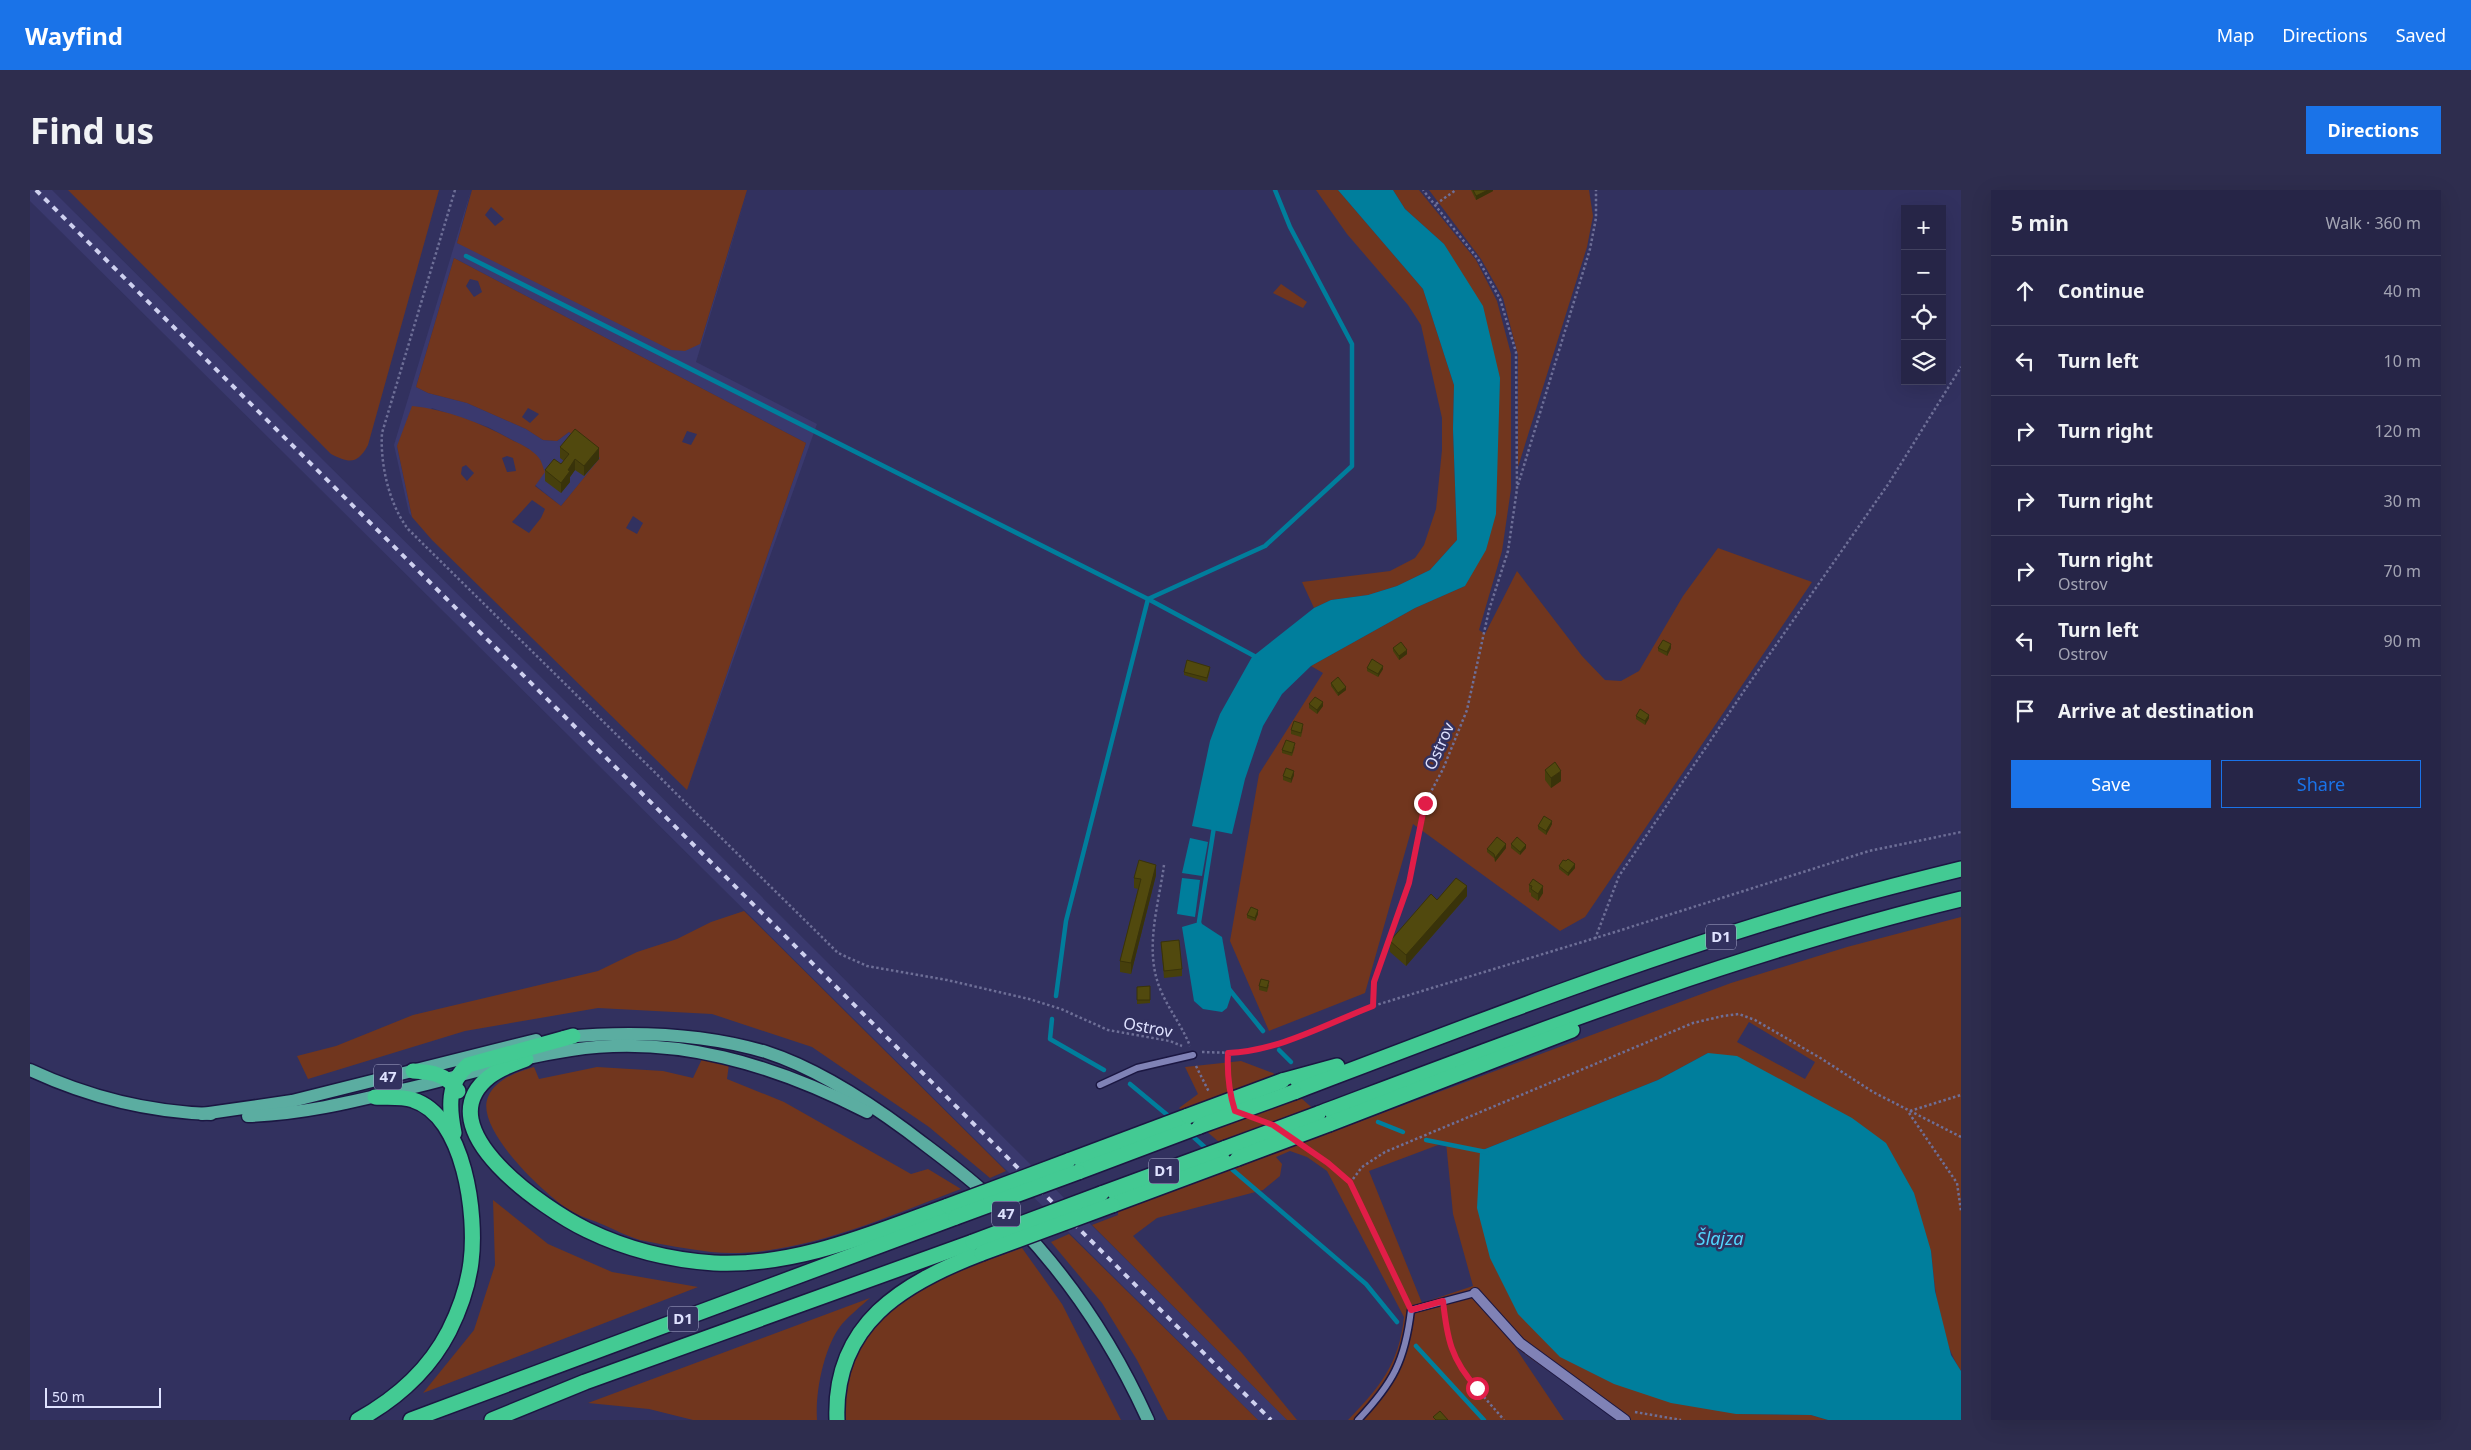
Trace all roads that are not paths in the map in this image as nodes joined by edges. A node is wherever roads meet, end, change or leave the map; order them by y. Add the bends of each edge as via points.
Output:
1 (1961, 869) edge
2 (1961, 899) edge
3 (574, 1036) junction
4 (1437, 1038) junction
5 (1193, 1055) road end
6 (526, 1059) junction
7 (30, 1070) edge
8 (413, 1070) junction
9 (453, 1080) junction
10 (1100, 1085) dead end
11 (375, 1097) junction
12 (202, 1114) junction
13 (474, 1129) junction
14 (907, 1131) junction
15 (456, 1149) junction
16 (1232, 1153) junction
17 (1073, 1167) junction
18 (952, 1212) junction
19 (977, 1247) junction
20 (1475, 1293) joint
21 (358, 1420) edge
22 (411, 1420) edge
23 (492, 1420) edge
24 (837, 1420) edge
25 (1148, 1420) edge
26 (1358, 1420) edge
27 (1625, 1420) edge

1 - 4 highway, D1 via 1750,928 1613,973
2 - 16 highway, D1, bridge via 1893,915 1745,959 1508,1043
3 - 8 main road, 47 via 508,1045
3 - 9 highway via 480,1060 468,1065
3 - 14 main road, 47 via 628,1034 683,1038 765,1052 841,1088
4 - 17 highway, D1, bridge via 1200,1126
4 - 17 highway, bridge via 1282,1081 1188,1116
5 - 10 lane via 1136,1068
6 - 9 main road
6 - 13 highway via 503,1068 479,1087 470,1111
6 - 14 main road via 625,1045 708,1054 784,1074
7 - 12 main road, 47 via 115,1102
8 - 9 highway
8 - 12 main road, 47 via 292,1102
9 - 11 main road
9 - 13 highway
9 - 15 highway via 450,1105
11 - 12 main road via 287,1114
11 - 15 highway via 414,1100 426,1106 443,1122
13 - 18 highway via 481,1146 497,1165 535,1199 617,1243 650,1254 715,1263 803,1254
14 - 25 main road, 47 via 984,1192 1062,1274 1122,1369
15 - 21 highway via 468,1185 472,1234 471,1261 459,1310 437,1352 422,1370 388,1402
16 - 19 highway, D1, bridge via 1101,1194
16 - 19 highway, bridge via 1112,1205
17 - 18 highway, D1, bridge
18 - 22 highway, D1
19 - 23 highway, D1 via 585,1382
19 - 24 highway via 915,1283 885,1306 866,1326 842,1373
20 - 26 lane via 1411,1310 1397,1372
20 - 27 street via 1520,1343

